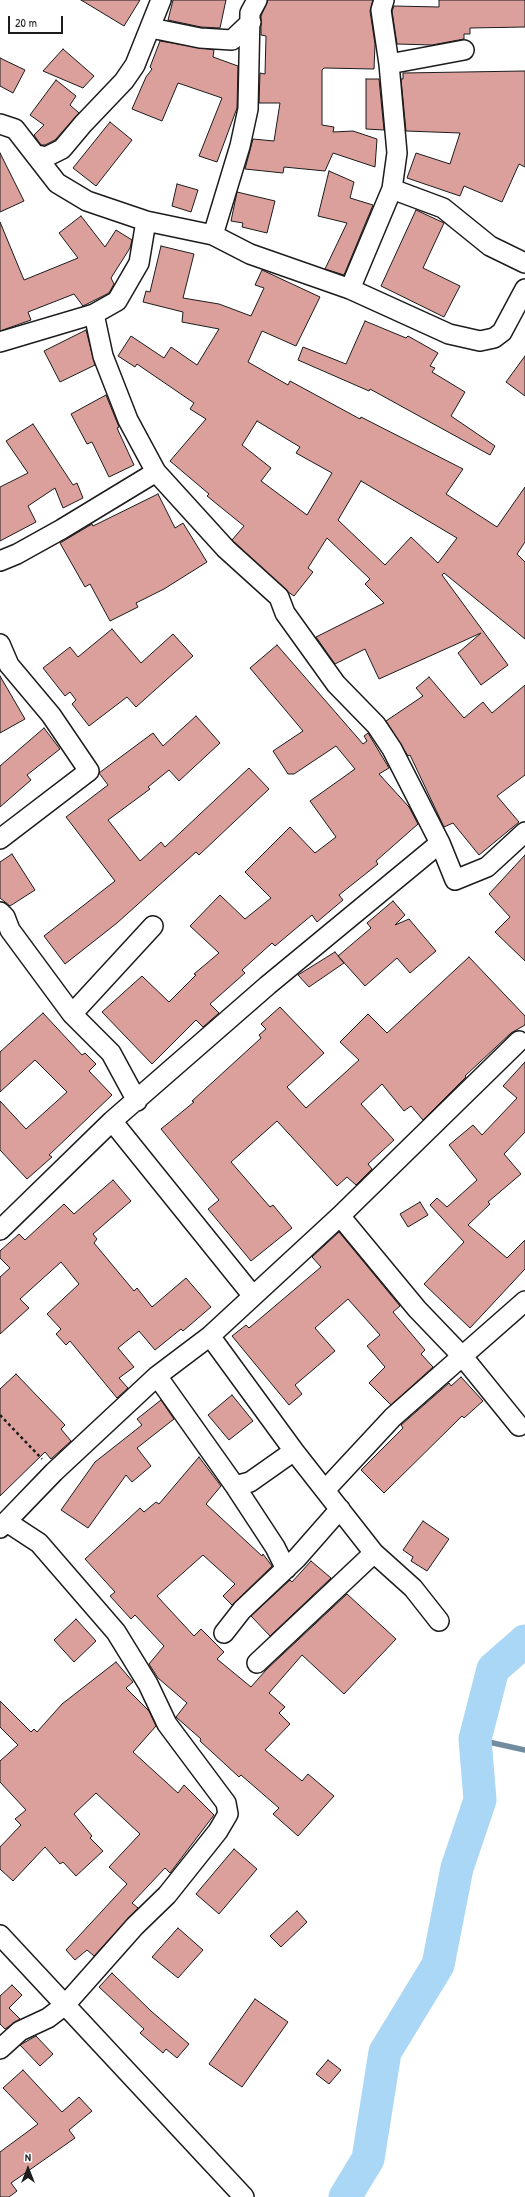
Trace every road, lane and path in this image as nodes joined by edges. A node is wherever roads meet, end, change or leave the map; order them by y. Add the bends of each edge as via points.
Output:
1 (161, 0) edge
2 (256, 0) edge
3 (384, 0) edge
4 (251, 22) junction
5 (151, 28) junction
6 (464, 50) dead end
7 (389, 64) junction
8 (0, 115) edge
9 (7, 127) edge
10 (37, 155) junction
11 (392, 189) junction
12 (146, 221) junction
13 (213, 235) junction
14 (525, 263) edge
15 (350, 289) junction
16 (525, 289) edge
17 (94, 314) junction
18 (0, 342) edge
19 (156, 472) junction
20 (0, 561) edge
21 (0, 644) edge
22 (525, 832) edge
23 (0, 839) edge
24 (440, 843) junction
25 (0, 912) edge
26 (153, 926) dead end
27 (72, 1014) junction
28 (519, 1041) dead end
29 (137, 1101) junction
30 (112, 1121) junction
31 (340, 1216) junction
32 (0, 1230) edge
33 (253, 1296) junction
34 (525, 1301) edge
35 (210, 1336) junction
36 (463, 1357) junction
37 (157, 1376) junction
38 (0, 1415) edge
39 (519, 1426) dead end
40 (294, 1451) junction
41 (54, 1472) junction
42 (235, 1486) junction
43 (326, 1490) junction
44 (340, 1509) junction
45 (3, 1525) edge
46 (374, 1554) junction
47 (286, 1569) junction
48 (440, 1621) dead end
49 (224, 1633) dead end
50 (257, 1664) dead end
51 (0, 1934) edge
52 (65, 2005) junction
53 (0, 2049) edge
54 (244, 2197) edge

1 - 5 street
2 - 4 street via 250,13
3 - 7 street via 381,10
4 - 5 street via 232,40 200,38
4 - 13 street via 248,109 238,154
5 - 10 street via 135,65 124,82 82,124 62,150 46,157
6 - 7 street
7 - 11 street via 397,154
8 - 9 street via 9,120
9 - 10 street
10 - 12 street via 57,183 87,201
11 - 14 street via 443,208 490,246
11 - 15 street
12 - 13 street
12 - 17 street via 139,263 117,300
13 - 15 street via 250,254
15 - 16 street via 449,334 480,341 494,338 502,332
17 - 18 street
17 - 19 street via 103,356 128,420
19 - 20 street via 62,529
19 - 24 street via 226,549 279,597 285,613 336,684 376,725 392,749
21 - 23 street via 9,665 51,715 89,771
22 - 24 street via 487,867 455,880
24 - 29 street via 268,985
25 - 27 street via 10,930
26 - 27 street
27 - 29 street via 111,1053
28 - 31 street
29 - 30 street
30 - 32 street
30 - 33 street
31 - 33 street
31 - 36 street via 417,1309
33 - 35 street
34 - 36 street
35 - 37 street
35 - 40 street
36 - 39 street
36 - 43 street via 393,1416
37 - 41 street
37 - 42 street
38 - 41 path
40 - 42 street via 250,1482
40 - 43 street
41 - 45 street
42 - 47 street via 275,1547
43 - 44 street
44 - 46 street
44 - 47 street
45 - 52 street via 39,1543 116,1632 148,1684 167,1724 226,1802 228,1814 218,1831 167,1895 135,1926
46 - 48 street via 413,1588
46 - 50 street
47 - 49 street via 242,1610
51 - 52 street
52 - 53 street via 48,2018 20,2031
52 - 54 street

